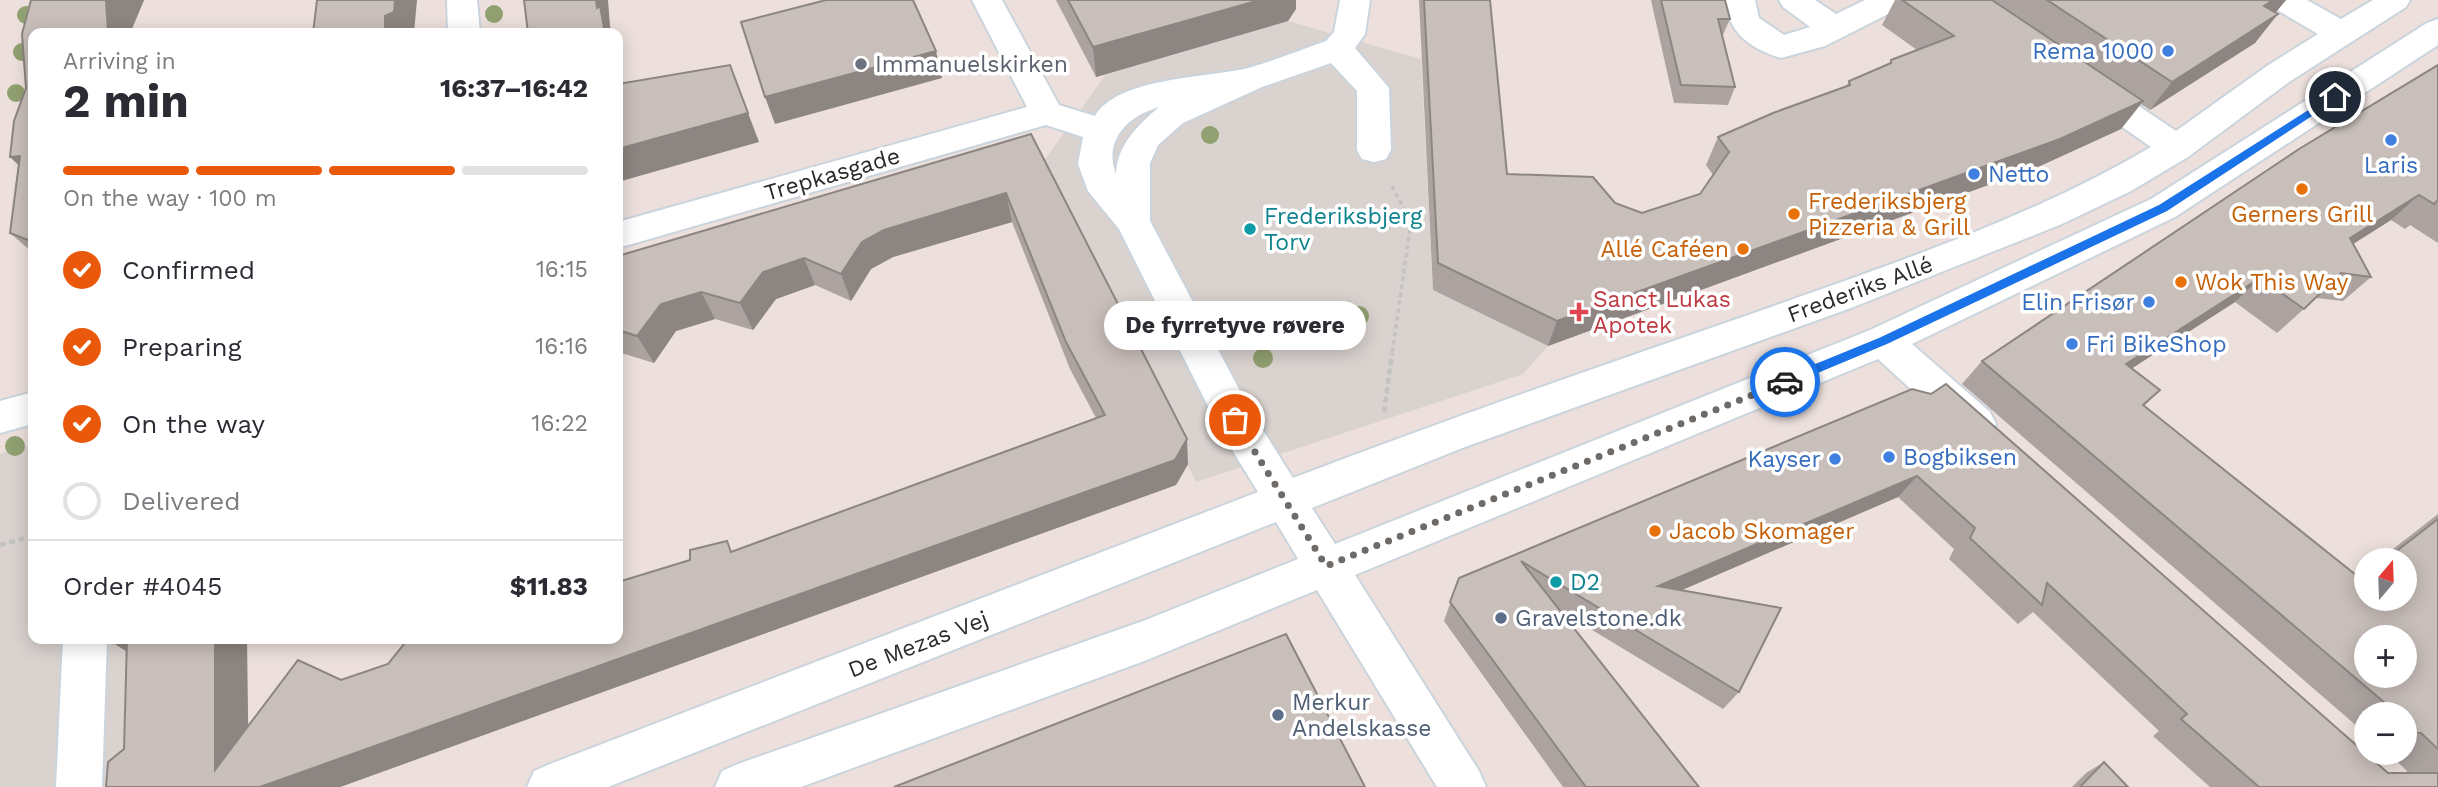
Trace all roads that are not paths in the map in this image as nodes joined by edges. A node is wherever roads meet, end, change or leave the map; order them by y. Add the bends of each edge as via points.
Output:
1 (462, 0) edge
2 (987, 0) edge
3 (1355, 0) edge
4 (1740, 0) edge
5 (1794, 0) edge
6 (1891, 0) edge
7 (2395, 0) edge
8 (2290, 4) dead end
9 (1832, 27) junction
10 (464, 28) edge
11 (2438, 30) edge
12 (2343, 34) junction
13 (1337, 49) junction
14 (2062, 70) edge
15 (1251, 79) junction
16 (1047, 113) junction
17 (1103, 131) junction
18 (2176, 148) junction
19 (1374, 150) road end
20 (1132, 221) junction
21 (623, 234) edge
22 (1883, 341) junction
23 (28, 409) edge
24 (0, 417) edge
25 (2001, 446) edge
26 (1286, 501) junction
27 (1326, 566) junction
28 (85, 644) edge
29 (79, 787) edge
30 (550, 787) edge
31 (738, 787) edge
32 (1463, 787) edge

1 - 10 street
2 - 16 street
3 - 13 street via 1349,34
4 - 9 street via 1741,18 1747,26 1781,47 1814,38
5 - 9 street
6 - 9 street
7 - 12 street, Frederiks Allé
8 - 12 street
11 - 22 street via 2163,208
12 - 18 street, Frederiks Allé via 2278,74
13 - 15 street
13 - 19 street via 1373,88
14 - 18 street
15 - 17 street via 1129,104
15 - 20 street via 1171,115 1145,138 1133,163
16 - 17 street
16 - 21 street, Trepkasgade
17 - 20 street via 1095,164 1105,191
18 - 26 street, Frederiks Allé via 2119,183 1940,259 1404,453
20 - 26 street via 1235,420
22 - 25 street
22 - 27 street
23 - 24 street
26 - 27 street
26 - 30 street, De Mezas Vej
27 - 31 street via 1147,640
27 - 32 street
28 - 29 street

